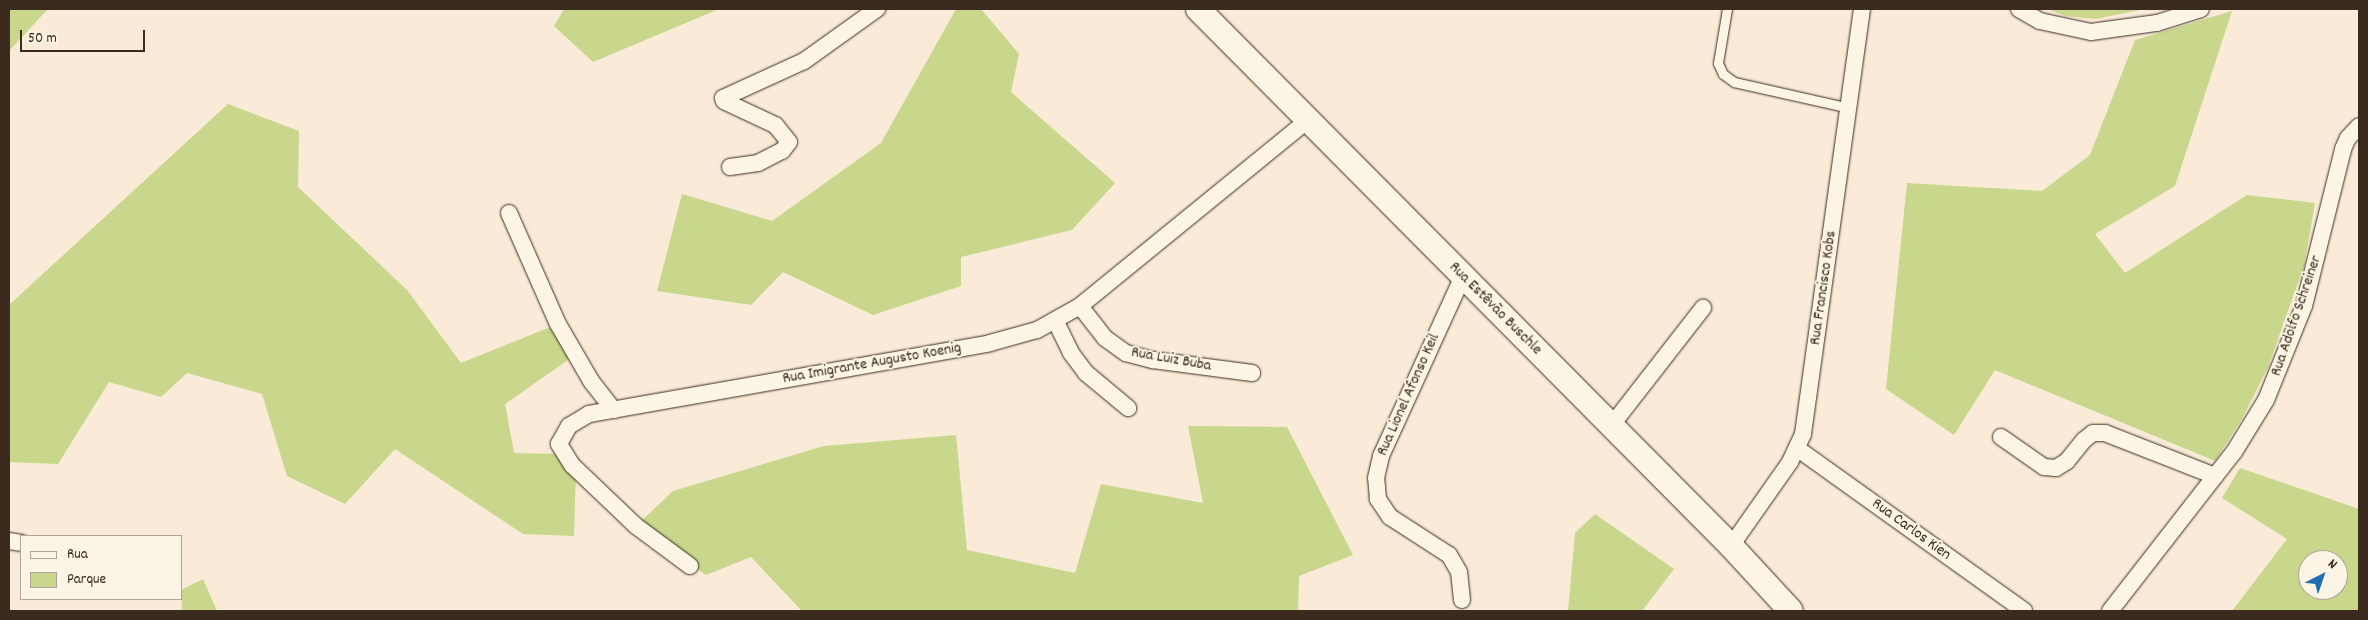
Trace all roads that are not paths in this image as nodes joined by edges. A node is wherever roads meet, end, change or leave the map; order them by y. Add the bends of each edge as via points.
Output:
1 (877, 9) edge
2 (1198, 9) edge
3 (1727, 9) edge
4 (1862, 9) edge
5 (2019, 9) edge
6 (2201, 9) edge
7 (1848, 108) junction
8 (1308, 120) junction
9 (2359, 126) edge
10 (730, 167) dead end
11 (510, 214) dead end
12 (1462, 276) junction
13 (1080, 306) junction
14 (1703, 308) dead end
15 (1056, 322) junction
16 (1252, 373) dead end
17 (1128, 408) dead end
18 (614, 410) junction
19 (1611, 426) junction
20 (2001, 437) dead end
21 (1798, 449) junction
22 (2215, 476) junction
23 (1731, 546) junction
24 (690, 566) dead end
25 (1462, 600) dead end
26 (1791, 611) edge
27 (2024, 611) edge
28 (2110, 611) edge

1 - 10 street via 797,65 723,98 776,125 789,142 782,151 758,163
2 - 8 street, Rua Estêvão Buschle
3 - 7 lane via 1718,63 1723,74 1734,82
4 - 7 street, Rua Francisco Kobs
5 - 6 street via 2040,22 2091,32 2157,24
7 - 21 street, Rua Francisco Kobs via 1807,417
8 - 12 street, Rua Estêvão Buschle
8 - 13 street, Rua Imigrante Augusto Koenig
9 - 22 street, Rua Adolfo Schreiner via 2343,149 2314,270 2284,357 2251,425
11 - 18 street via 558,324 591,380
12 - 19 street, Rua Estêvão Buschle
12 - 25 street, Rua Lionel Afonso Keil via 1381,456 1376,478 1378,499 1390,517 1449,555 1459,572
13 - 15 street, Rua Imigrante Augusto Koenig
13 - 16 street, Rua Luiz Buba via 1105,338 1126,352 1153,360
14 - 19 street
15 - 17 street via 1071,353 1086,373
15 - 18 street, Rua Imigrante Augusto Koenig via 990,343
18 - 24 street, Rua Imigrante Augusto Koenig via 589,414 569,426 559,444 563,454 594,489
19 - 23 street, Rua Estêvão Buschle
20 - 22 street via 2044,467 2056,468 2093,433 2105,433
21 - 23 street, Rua Francisco Kobs
21 - 27 street, Rua Carlos Kien
22 - 28 street, Rua Adolfo Schreiner
23 - 26 street, Rua Estêvão Buschle

